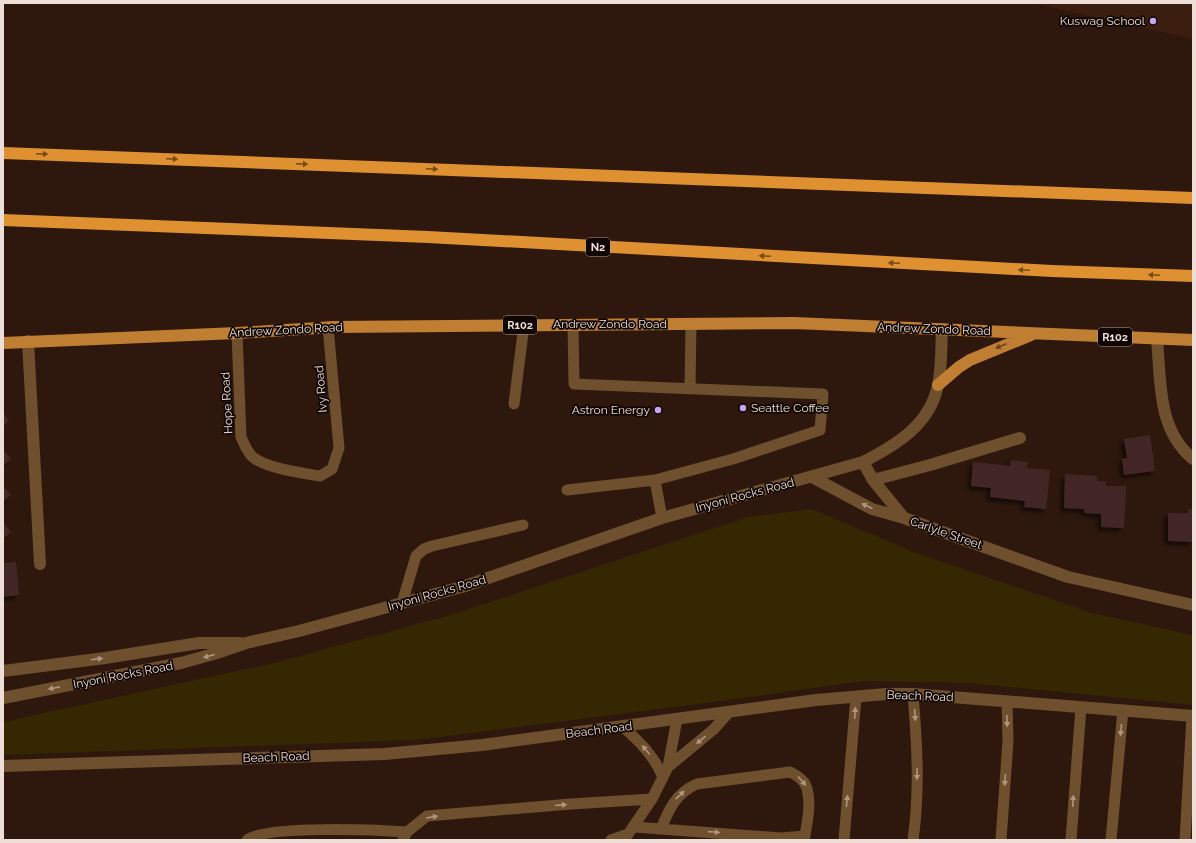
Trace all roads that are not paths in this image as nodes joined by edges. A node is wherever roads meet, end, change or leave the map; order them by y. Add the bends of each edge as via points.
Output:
1 (3, 153) edge
2 (1193, 198) edge
3 (3, 220) edge
4 (1193, 276) edge
5 (572, 324) junction
6 (691, 324) junction
7 (524, 325) junction
8 (328, 327) junction
9 (942, 329) junction
10 (237, 333) junction
11 (1038, 333) junction
12 (1157, 338) junction
13 (1193, 340) edge
14 (28, 341) junction
15 (3, 343) edge
16 (938, 385) junction
17 (690, 388) junction
18 (514, 404) dead end
19 (1020, 438) dead end
20 (339, 448) joint
21 (1193, 460) edge
22 (863, 462) junction
23 (812, 477) junction
24 (655, 480) junction
25 (873, 480) junction
26 (567, 490) dead end
27 (662, 518) junction
28 (904, 518) junction
29 (523, 525) dead end
30 (40, 564) dead end
31 (402, 604) junction
32 (1193, 605) edge
33 (246, 643) junction
34 (3, 671) edge
35 (913, 694) junction
36 (856, 697) junction
37 (3, 698) edge
38 (1007, 701) junction
39 (1080, 707) junction
40 (1123, 710) junction
41 (729, 712) junction
42 (1193, 716) edge
43 (677, 719) junction
44 (623, 727) junction
45 (3, 766) edge
46 (665, 772) junction
47 (652, 799) junction
48 (661, 829) junction
49 (629, 834) edge
50 (405, 836) edge
51 (804, 838) edge
52 (247, 840) edge
53 (611, 840) edge
54 (844, 840) edge
55 (913, 840) edge
56 (1001, 840) edge
57 (1071, 840) edge
58 (1110, 840) edge
59 (1185, 840) edge

1 -> 2 highway
4 -> 3 highway, N2 via 1052,271 428,237
5 - 6 main road, Andrew Zondo Road / R102
5 - 7 main road, Andrew Zondo Road / R102
5 - 17 lane via 574,384
6 - 9 main road, Andrew Zondo Road / R102 via 794,323
6 - 17 lane
7 - 8 main road, Andrew Zondo Road / R102
7 - 18 lane
8 - 10 main road, Andrew Zondo Road / R102
8 - 20 lane, Ivy Road
9 - 11 main road, Andrew Zondo Road / R102
9 - 16 street
10 - 14 main road, Andrew Zondo Road / R102
10 - 20 lane, Hope Road via 241,437 247,450 255,459 320,476 332,469
11 - 12 main road, Andrew Zondo Road / R102
11 -> 16 main road via 970,360
12 - 13 main road, Andrew Zondo Road / R102
12 - 21 street via 1163,411 1174,441
14 - 15 main road, Andrew Zondo Road / R102
14 - 30 street
16 - 22 street via 932,403 915,429
17 - 24 lane via 823,394 820,430 733,459
19 - 25 street
22 - 23 street, Inyoni Rocks Road
22 - 25 street, Carlyle Street
23 - 27 street, Inyoni Rocks Road
28 -> 23 street via 872,509
24 - 26 lane
24 - 27 lane
25 - 28 street, Carlyle Street
27 - 31 street, Inyoni Rocks Road via 465,586
28 - 32 street, Carlyle Street via 1068,577
29 - 31 lane via 424,549 416,556
31 - 33 street, Inyoni Rocks Road
34 -> 33 street via 199,643
33 -> 37 street, Inyoni Rocks Road via 181,663
35 - 36 street, Beach Road
35 - 38 street, Beach Road
35 -> 55 lane via 918,771
36 - 41 street, Beach Road
54 -> 36 lane
38 - 39 street, Beach Road
38 -> 56 lane via 1008,741
39 - 40 street, Beach Road
57 -> 39 lane
40 - 42 street, Beach Road
40 -> 58 lane
41 - 43 street, Beach Road
41 -> 46 lane via 714,729
42 - 59 lane
43 - 44 street, Beach Road
43 - 46 lane
44 - 45 street, Beach Road via 482,745 384,754
46 -> 44 lane
46 - 47 lane
47 - 49 lane
50 -> 47 lane via 427,816
48 - 49 lane
48 -> 51 lane
48 -> 51 lane via 672,803 688,788 697,784 790,772 800,777 806,786 808,799
49 - 53 lane
50 - 52 lane via 283,830 253,835

